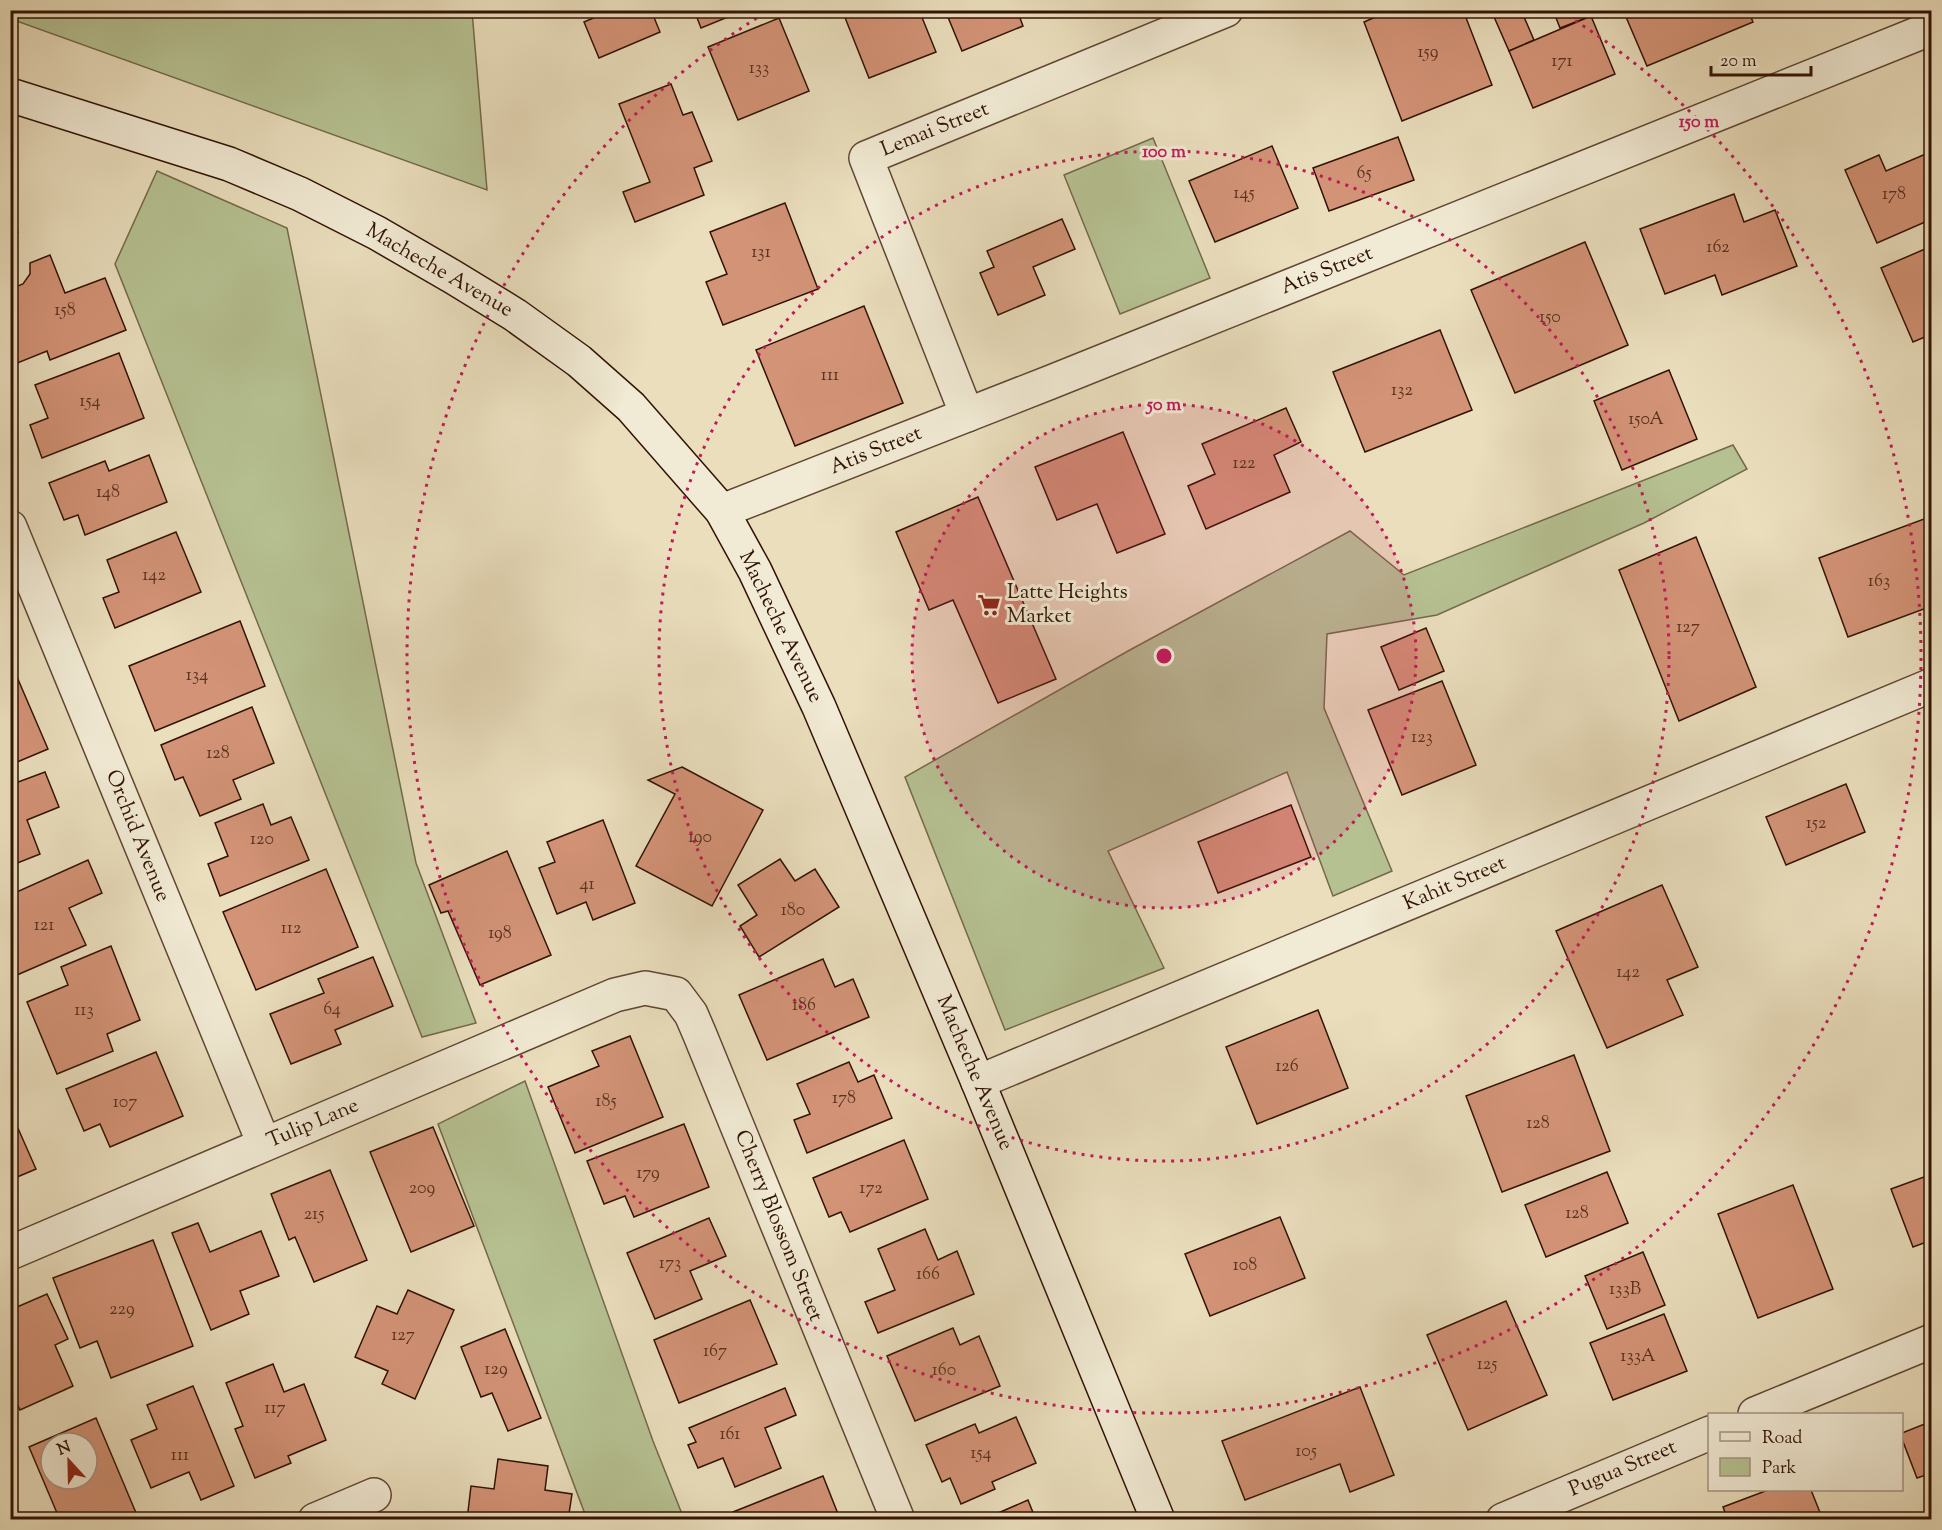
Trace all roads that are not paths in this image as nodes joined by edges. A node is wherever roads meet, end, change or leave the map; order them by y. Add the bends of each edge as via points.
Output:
1 (1226, 10) edge
2 (1932, 28) edge
3 (10, 95) edge
4 (967, 415) junction
5 (723, 511) junction
6 (10, 527) edge
7 (1932, 685) edge
8 (615, 995) joint
9 (978, 1082) junction
10 (264, 1144) junction
11 (10, 1252) edge
12 (1932, 1341) edge
13 (1757, 1413) edge
14 (1708, 1434) edge
15 (374, 1495) dead end
16 (315, 1520) edge
17 (898, 1520) edge
18 (1158, 1520) edge
19 (1503, 1520) edge

1 - 4 street, Lemai Street via 866,158
2 - 4 street, Atis Street
3 - 5 street, Macheche Avenue via 229,164 377,232 515,315 579,361 631,407
4 - 5 street, Atis Street
5 - 9 street, Macheche Avenue via 819,707
6 - 10 street, Orchid Avenue
7 - 9 street, Kahit Street
8 - 10 street, Tulip Lane
8 - 17 street, Cherry Blossom Street via 645,988 676,994 691,1014
9 - 18 street, Macheche Avenue
10 - 11 street, Tulip Lane
12 - 13 street
14 - 19 street, Pugua Street
15 - 16 street

